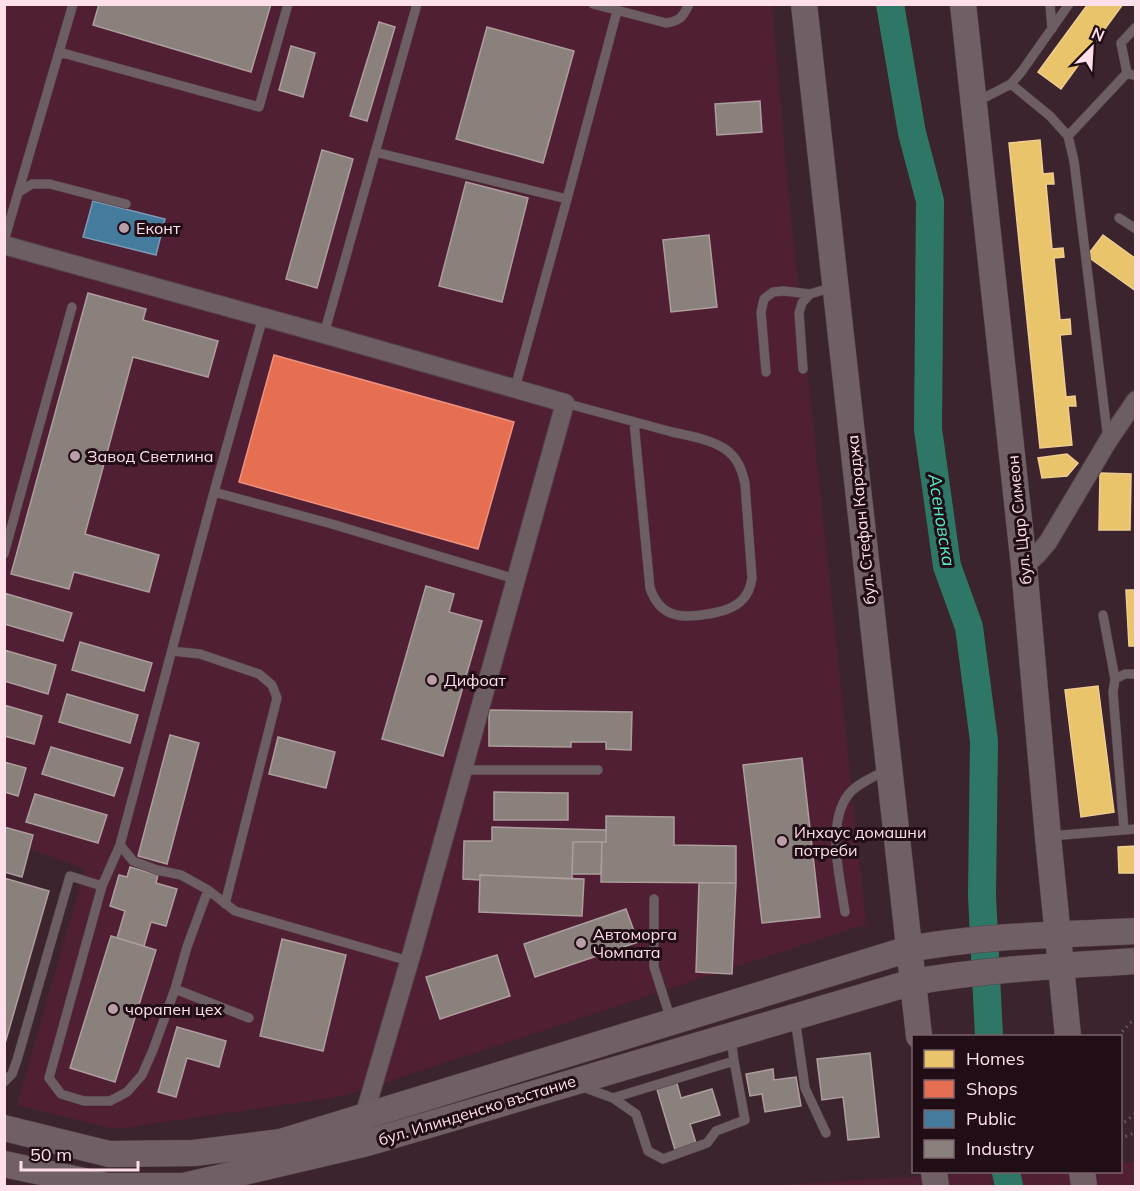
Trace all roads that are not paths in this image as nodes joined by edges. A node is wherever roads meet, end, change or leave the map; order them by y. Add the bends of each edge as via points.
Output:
1 (73, 4) edge
2 (288, 4) edge
3 (417, 4) edge
4 (594, 4) edge
5 (688, 4) edge
6 (804, 4) edge
7 (963, 4) edge
8 (1050, 4) edge
9 (1069, 4) edge
10 (617, 10) junction
11 (1136, 27) edge
12 (1052, 29) junction
13 (59, 52) junction
14 (1131, 74) edge
15 (1011, 84) junction
16 (974, 103) junction
17 (1068, 136) junction
18 (375, 152) junction
19 (19, 192) junction
20 (567, 199) junction
21 (126, 204) dead end
22 (1119, 218) dead end
23 (1136, 229) edge
24 (4, 241) edge
25 (4, 245) edge
26 (835, 286) junction
27 (810, 294) junction
28 (72, 307) dead end
29 (262, 317) junction
30 (324, 334) junction
31 (803, 369) dead end
32 (766, 372) dead end
33 (515, 388) junction
34 (1136, 400) edge
35 (565, 403) junction
36 (634, 422) junction
37 (1108, 441) junction
38 (214, 492) junction
39 (6, 542) edge
40 (4, 554) edge
41 (1024, 566) junction
42 (515, 579) junction
43 (1103, 615) dead end
44 (172, 651) junction
45 (1136, 674) edge
46 (1115, 679) junction
47 (889, 769) junction
48 (462, 770) junction
49 (598, 770) dead end
50 (1136, 829) edge
51 (1124, 830) junction
52 (1048, 837) junction
53 (120, 845) junction
54 (102, 885) junction
55 (208, 890) junction
56 (654, 899) dead end
57 (225, 903) junction
58 (845, 912) dead end
59 (1136, 931) edge
60 (1046, 935) junction
61 (909, 949) junction
62 (409, 961) junction
63 (1136, 961) edge
64 (1049, 967) junction
65 (913, 982) junction
66 (175, 989) junction
67 (795, 1016) junction
68 (249, 1018) dead end
69 (672, 1022) junction
70 (731, 1035) junction
71 (919, 1035) edge
72 (1068, 1035) edge
73 (734, 1061) junction
74 (4, 1082) edge
75 (570, 1083) junction
76 (613, 1098) junction
77 (364, 1116) junction
78 (4, 1128) edge
79 (826, 1133) dead end
80 (367, 1143) junction
81 (4, 1164) edge

1 - 13 lane
2 - 13 lane via 259,107
3 - 18 lane
4 - 10 lane
5 - 10 lane via 683,16 666,23
6 - 26 main road, бул. Стефан Караджа
7 - 16 main road, бул. Цар Симеон
8 - 12 lane
9 - 12 lane
10 - 20 lane
11 - 14 lane via 1121,43
12 - 15 lane
13 - 19 lane
14 - 17 lane
15 - 16 lane
15 - 17 lane
16 - 41 main road, бул. Цар Симеон
17 - 37 lane
18 - 20 lane
18 - 30 lane
19 - 21 lane via 32,184 50,184
19 - 24 lane
20 - 33 lane
22 - 23 lane
25 - 29 street
26 - 27 lane
26 - 47 main road, бул. Стефан Караджа
27 - 31 lane via 799,313
27 - 32 lane via 773,292 764,300 761,312
28 - 39 lane
29 - 30 street
29 - 38 lane
30 - 33 street
33 - 35 street
34 - 37 street
35 - 36 lane
35 - 42 street
36 - 36 lane via 711,442 735,458 742,470 752,578 750,589 732,607 690,617 677,615 654,600
37 - 41 street via 1048,542
38 - 42 lane
38 - 44 lane
39 - 40 lane
41 - 52 main road, бул. Цар Симеон
42 - 48 street
43 - 46 lane
44 - 53 lane
44 - 57 lane via 200,654 259,674 272,685 277,698
45 - 46 lane
46 - 51 lane
47 - 58 lane via 867,779 849,794 839,814 835,838
47 - 61 main road, бул. Стефан Караджа
48 - 49 lane
48 - 62 street
50 - 51 lane
51 - 52 lane
52 - 60 main road, бул. Цар Симеон
53 - 54 lane
53 - 55 lane via 133,861 181,875
54 - 66 lane via 49,1078 61,1094 84,1101 110,1101 127,1092 142,1075
54 - 74 lane via 70,876 17,1060
55 - 57 lane
55 - 66 lane
56 - 69 lane via 654,967
57 - 62 lane via 235,911
59 - 60 main road
60 - 61 main road, бул. Илинденско въстание
60 - 64 main road, бул. Цар Симеон
61 - 65 main road, бул. Стефан Караджа
61 - 69 main road, бул. Илинденско въстание
62 - 77 street
63 - 64 main road
64 - 65 main road, бул. Илинденско въстание
64 - 72 main road, бул. Цар Симеон
65 - 67 main road, бул. Илинденско въстание
65 - 71 main road, бул. Стефан Караджа
66 - 68 lane
67 - 70 main road, бул. Илинденско въстание
67 - 79 lane via 805,1088
69 - 77 main road, бул. Илинденско въстание
70 - 73 lane
70 - 75 main road, бул. Илинденско въстание
73 - 76 lane
73 - 76 lane via 746,1120 716,1131 707,1143 663,1159 648,1151 636,1114
75 - 76 lane
75 - 80 main road, бул. Илинденско въстание
77 - 78 main road, бул. Илинденско въстание via 281,1142 194,1153 109,1154
77 - 80 street
80 - 81 main road, бул. Илинденско въстание via 184,1186 107,1186

